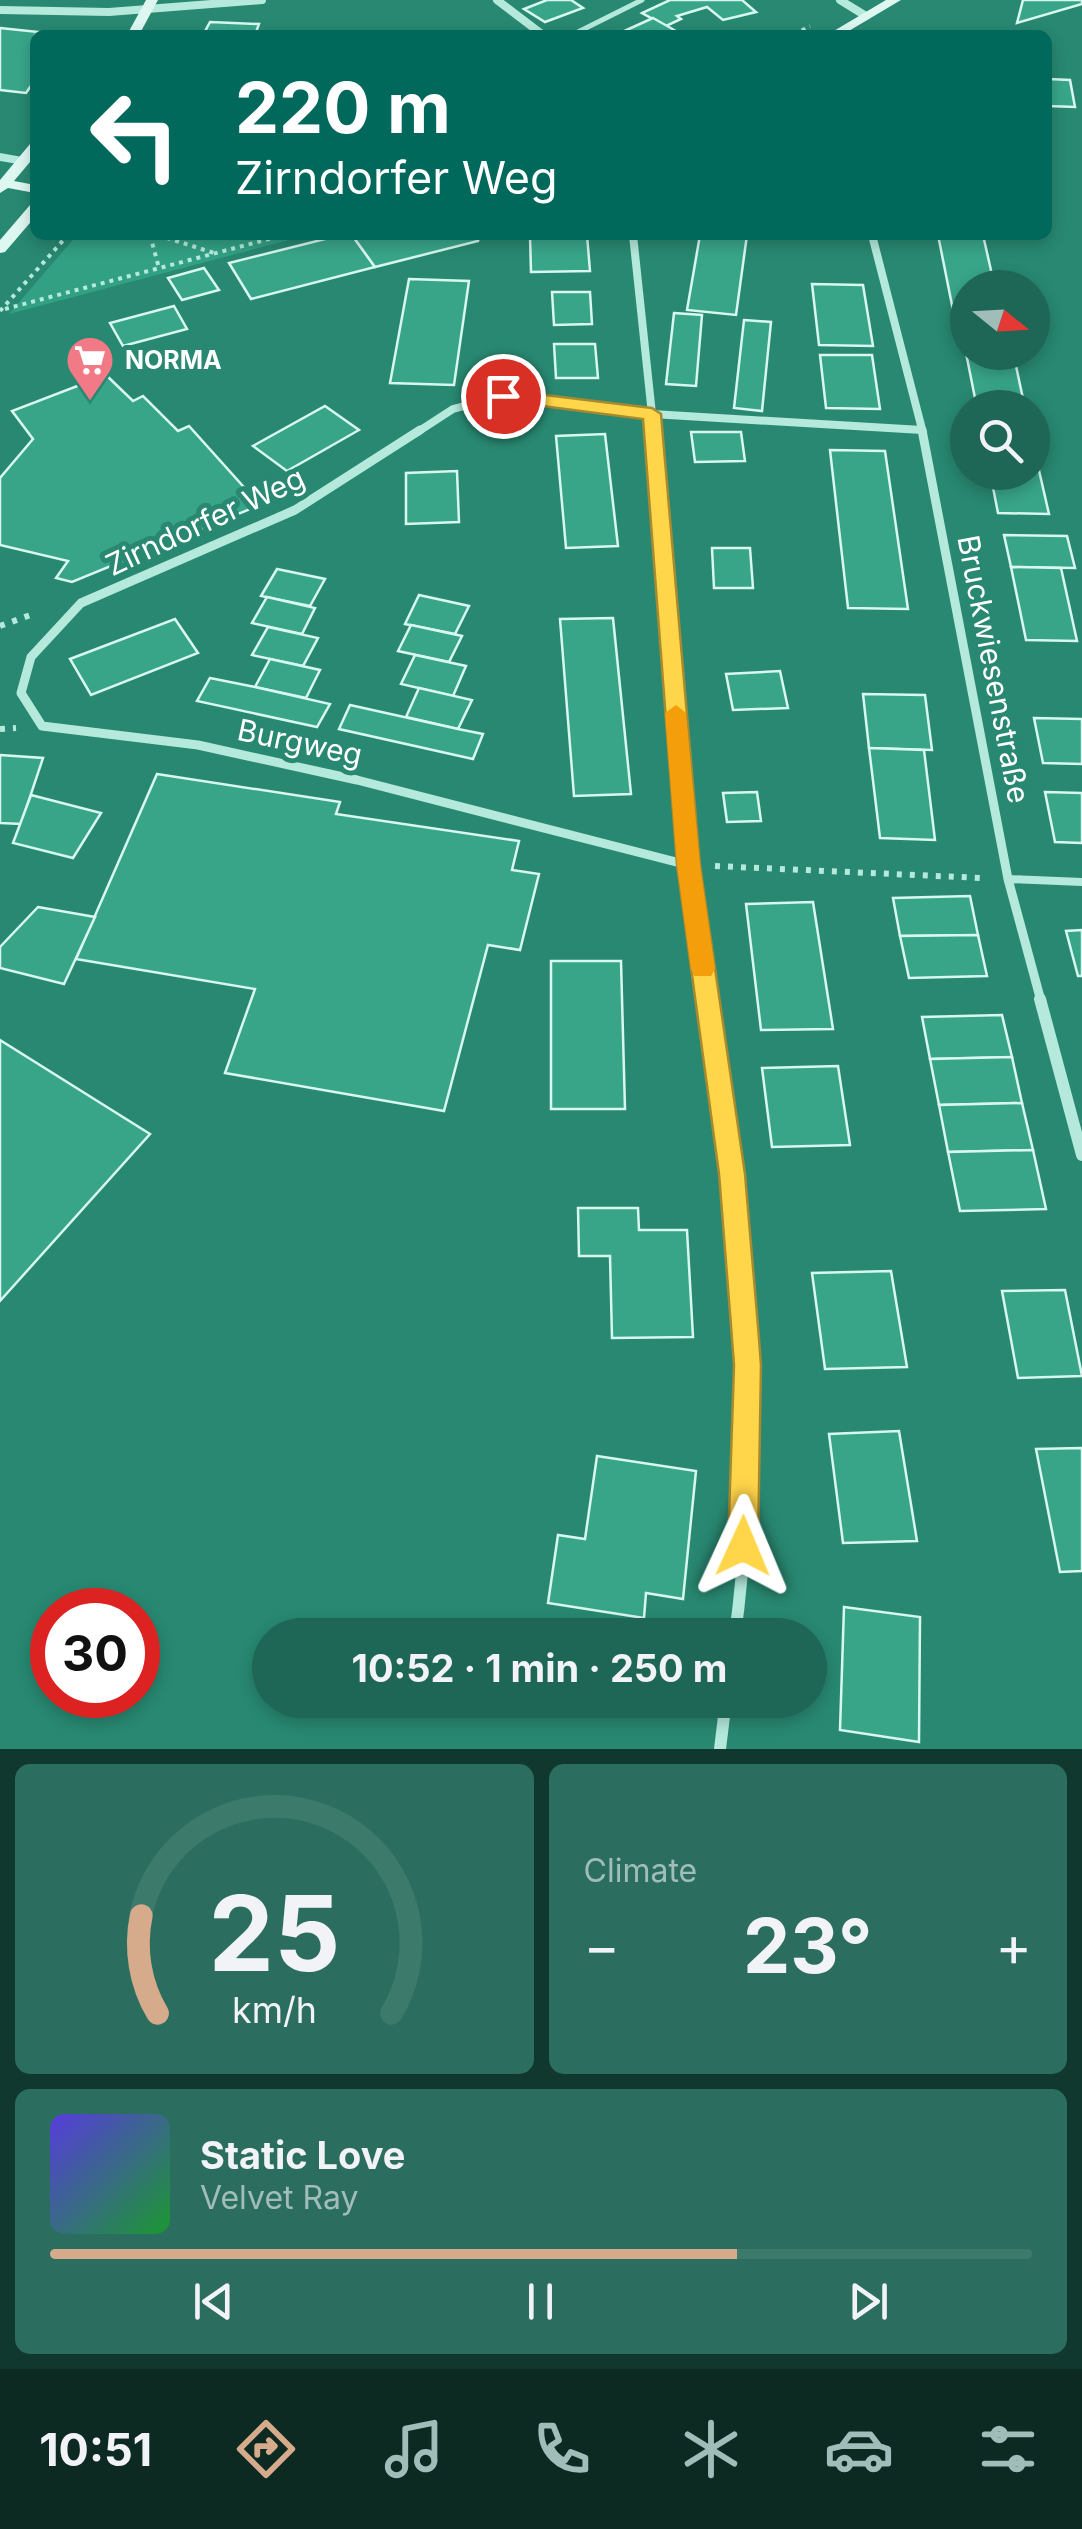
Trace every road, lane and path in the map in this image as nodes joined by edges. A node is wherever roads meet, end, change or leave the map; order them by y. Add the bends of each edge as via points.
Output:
1 (262, 0) edge
2 (497, 0) edge
3 (642, 0) edge
4 (840, 0) edge
5 (895, 0) edge
6 (150, 5) edge
7 (0, 10) edge
8 (866, 16) junction
9 (136, 30) edge
10 (536, 30) edge
11 (582, 30) edge
12 (841, 30) edge
13 (0, 157) edge
14 (29, 162) edge
15 (2, 184) edge
16 (30, 188) edge
17 (30, 214) edge
18 (64, 240) edge
19 (151, 240) edge
20 (174, 240) edge
21 (265, 240) edge
22 (634, 240) edge
23 (873, 240) edge
24 (0, 249) edge
25 (216, 253) junction
26 (159, 268) junction
27 (2, 310) edge
28 (652, 414) junction
29 (922, 430) junction
30 (81, 603) joint
31 (688, 865) junction
32 (1008, 879) junction
33 (1082, 882) edge
34 (1082, 1155) edge
35 (737, 1618) edge
36 (724, 1718) edge
37 (720, 1749) edge

1 - 6 street
2 - 10 street
3 - 11 lane
4 - 8 street
5 - 8 main road
6 - 7 street
6 - 9 main road
8 - 12 main road
13 - 14 street
14 - 15 main road
15 - 16 main road
17 - 24 main road
18 - 27 path
19 - 26 path
20 - 25 path
21 - 25 path
22 - 28 street
23 - 29 street, Bruckwiesenstraße
25 - 26 path
26 - 27 path
28 - 29 street, Zirndorfer Weg
28 - 30 street, Zirndorfer Weg via 503,396 452,409 295,510
28 - 31 street
29 - 32 street, Bruckwiesenstraße
30 - 31 street, Burgweg via 31,658 21,693 42,726 198,745
31 - 32 path
31 - 35 street via 732,1174 748,1365
32 - 33 lane
32 - 34 street, Bruckwiesenstraße
36 - 37 street

